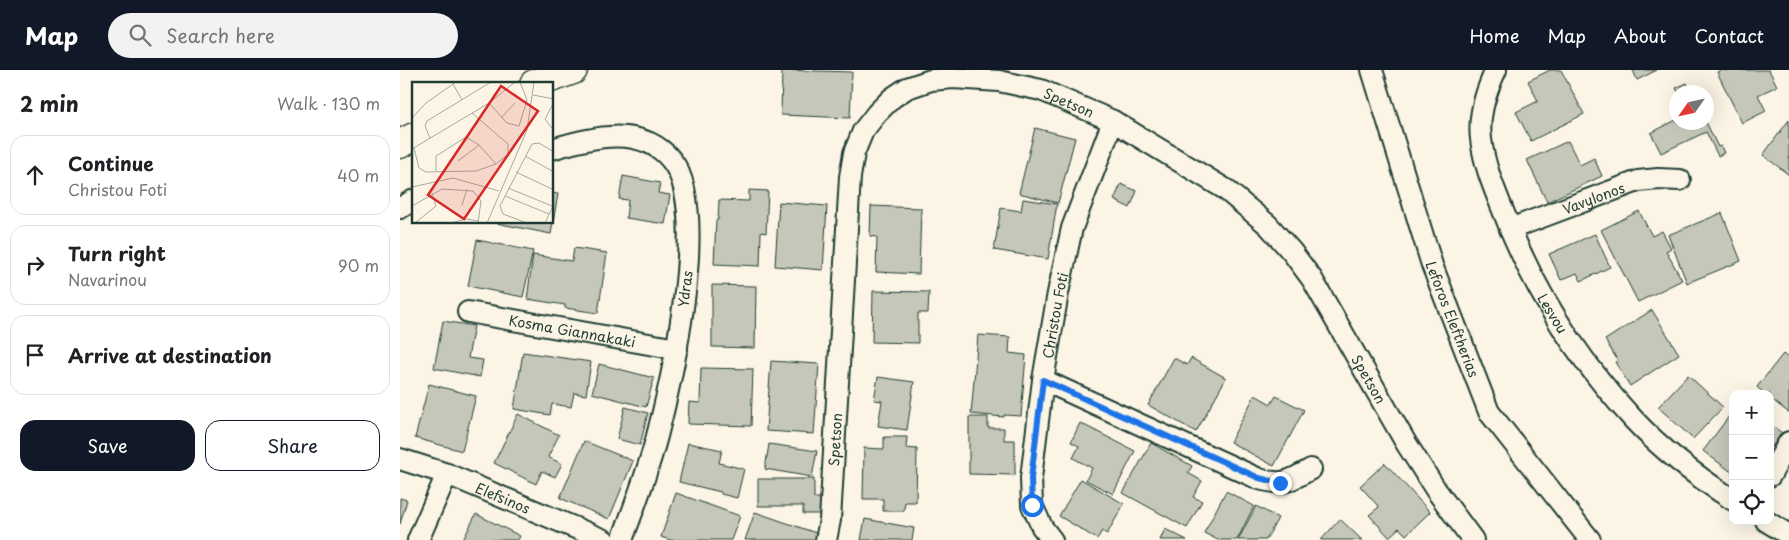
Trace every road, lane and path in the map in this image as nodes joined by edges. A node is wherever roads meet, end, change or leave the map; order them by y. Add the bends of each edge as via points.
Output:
1 (573, 70) edge
2 (1372, 70) edge
3 (1496, 70) edge
4 (540, 82) edge
5 (1113, 121) junction
6 (412, 138) edge
7 (400, 144) edge
8 (554, 148) edge
9 (1680, 180) dead end
10 (412, 201) edge
11 (400, 208) edge
12 (1510, 229) junction
13 (468, 312) dead end
14 (677, 349) junction
15 (1043, 380) junction
16 (1789, 442) edge
17 (400, 459) edge
18 (1311, 469) dead end
19 (1774, 469) edge
20 (446, 474) junction
21 (1729, 497) edge
22 (1773, 525) edge
23 (1789, 535) edge
24 (418, 540) edge
25 (604, 540) edge
26 (622, 540) edge
27 (826, 540) edge
28 (1052, 540) edge
29 (1473, 540) edge
30 (1590, 540) edge

1 - 4 main road
2 - 30 street, Leforos Eleftherias via 1432,265 1489,412
3 - 12 street, Lesvou via 1483,105 1481,138 1487,168
5 - 15 street, Christou Foti via 1072,228
5 - 27 street, Spetson via 1041,90 999,81 953,78 931,80 907,88 892,98 863,131 854,153 850,177 830,520
5 - 29 street, Spetson via 1225,189 1268,225 1292,252 1312,279 1406,443
6 - 7 main road
8 - 14 street, Ydras via 605,137 630,137 658,148 679,172 687,200 689,237 688,270
9 - 12 street, Vavylonos via 1638,181
10 - 11 street
12 - 21 street, Lesvou via 1529,271 1574,349 1634,420 1657,442
13 - 14 street, Kosma Giannakaki
14 - 26 street, Ydras via 658,433
15 - 18 street via 1259,478 1280,483
15 - 28 street, Christou Foti via 1031,478 1032,505
16 - 19 street
17 - 20 street, Elefsinos
20 - 24 street
20 - 25 street, Elefsinos
22 - 23 street

